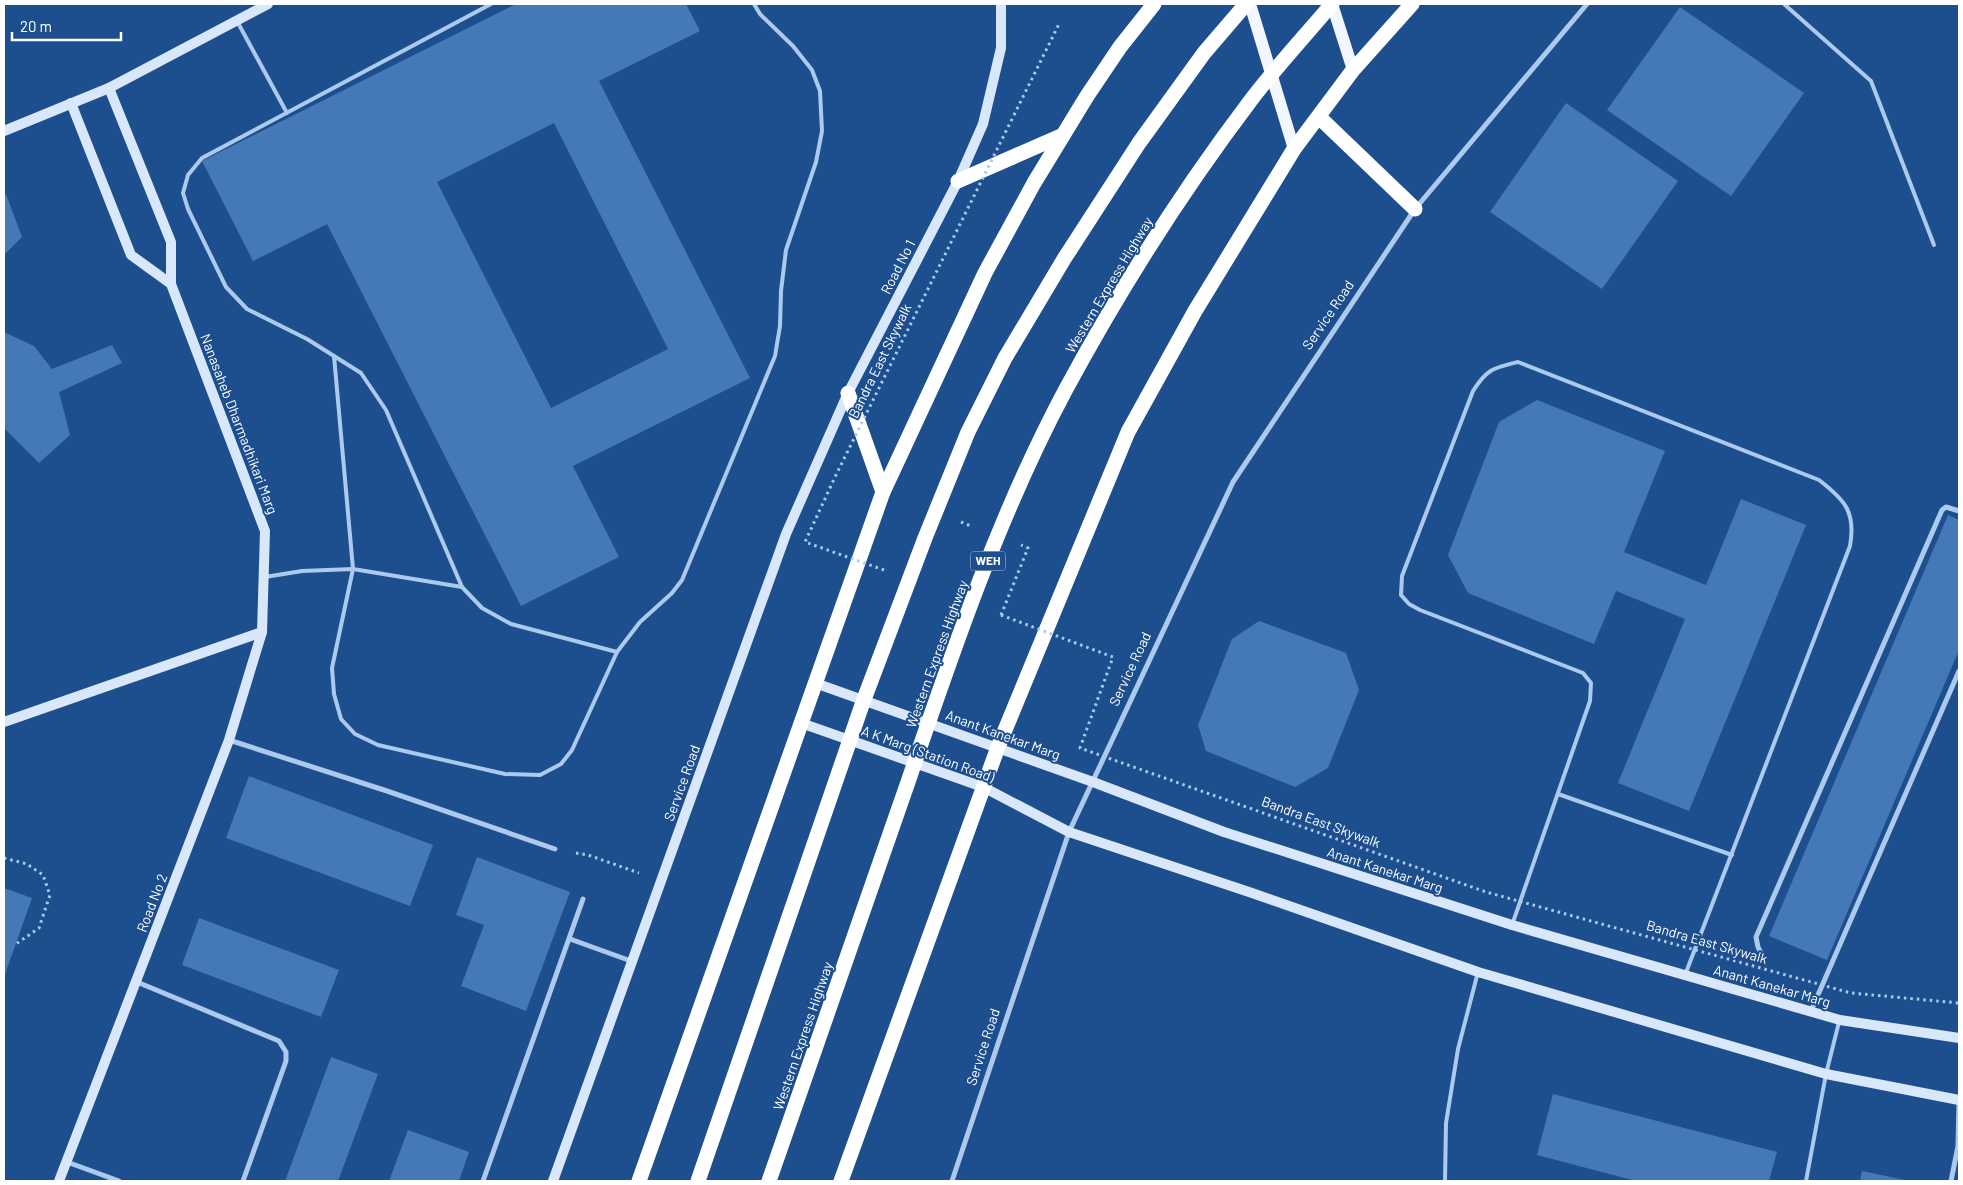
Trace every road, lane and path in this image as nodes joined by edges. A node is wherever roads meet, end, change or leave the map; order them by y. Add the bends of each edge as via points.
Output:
1 (268, 4) edge
2 (490, 4) edge
3 (754, 4) edge
4 (1001, 4) edge
5 (1154, 4) edge
6 (1246, 4) edge
7 (1250, 4) edge
8 (1332, 4) edge
9 (1412, 4) edge
10 (1587, 4) edge
11 (1784, 4) edge
12 (237, 20) junction
13 (1060, 22) dead end
14 (1353, 70) junction
15 (109, 88) junction
16 (71, 104) junction
17 (287, 113) junction
18 (1319, 116) junction
19 (4, 131) edge
20 (1063, 135) junction
21 (1294, 149) junction
22 (958, 181) junction
23 (1415, 209) junction
24 (1934, 245) dead end
25 (171, 284) junction
26 (334, 356) junction
27 (848, 393) junction
28 (883, 492) junction
29 (1959, 511) edge
30 (956, 520) dead end
31 (974, 527) dead end
32 (786, 534) joint
33 (1019, 545) dead end
34 (353, 569) junction
35 (885, 570) dead end
36 (263, 578) junction
37 (462, 587) junction
38 (262, 632) junction
39 (617, 652) junction
40 (1959, 671) edge
41 (815, 683) junction
42 (4, 722) edge
43 (801, 723) junction
44 (229, 740) junction
45 (998, 747) junction
46 (1093, 782) junction
47 (984, 787) junction
48 (1558, 794) junction
49 (1069, 832) junction
50 (555, 849) joint
51 (1732, 855) junction
52 (4, 858) edge
53 (660, 880) junction
54 (584, 899) dead end
55 (1512, 925) junction
56 (570, 939) junction
57 (16, 944) dead end
58 (1761, 953) dead end
59 (631, 961) junction
60 (1478, 972) junction
61 (1686, 975) junction
62 (137, 982) junction
63 (1959, 1003) edge
64 (1811, 1011) junction
65 (1840, 1020) junction
66 (1959, 1038) edge
67 (1826, 1074) junction
68 (1959, 1099) edge
69 (67, 1162) junction
70 (59, 1181) edge
71 (119, 1181) edge
72 (243, 1181) edge
73 (483, 1181) edge
74 (553, 1181) edge
75 (639, 1181) edge
76 (698, 1181) edge
77 (769, 1181) edge
78 (841, 1181) edge
79 (952, 1181) edge
80 (1445, 1181) edge
81 (1806, 1181) edge
82 (1951, 1181) edge

1 - 12 street
2 - 17 lane
3 - 39 lane via 812,70 820,91 822,131 816,162 786,250 775,356 682,580 640,622
4 - 22 street, Road No 1 via 1001,48 983,124
5 - 20 highway via 1115,55
6 - 76 highway, bridge via 1204,53 1139,143 1044,292 1005,358 968,432 863,702
7 - 21 main road
8 - 14 main road
8 - 77 highway, Western Express Highway / WEH, bridge via 1252,99 1186,191 1110,312 1065,390 1029,463 990,554 931,716
9 - 14 highway
10 - 23 street, Service Road
11 - 24 lane via 1871,81
12 - 15 street
12 - 17 lane
13 - 35 path, Bandra East Skywalk, bridge via 805,542
14 - 18 highway
15 - 16 street
15 - 25 street, Nanasaheb Dharmadhikari Marg via 171,242
16 - 19 street
16 - 25 street via 131,255
17 - 26 lane via 202,158 188,175 183,193 226,287 247,309
18 - 21 highway
18 - 23 highway
20 - 22 highway
20 - 28 highway via 985,273
21 - 45 highway via 1196,311 1128,432
22 - 27 street, Road No 1
23 - 46 street, Service Road via 1232,482
25 - 36 street, Nanasaheb Dharmadhikari Marg via 265,531
26 - 34 lane
26 - 37 lane via 360,373 386,410
27 - 28 highway
27 - 32 street, Road No 1
28 - 41 highway
29 - 58 street via 1946,507 1942,510 1756,936
30 - 31 path
32 - 53 street, Service Road
33 - 63 path, Bandra East Skywalk, bridge via 1028,548 1001,615 1113,657 1080,748 1486,892 1851,993
34 - 36 lane via 302,571
34 - 37 lane
34 - 39 lane via 332,668 334,694 341,719 355,734 378,745 505,774 540,775 561,764 572,750
36 - 38 street, Nanasaheb Dharmadhikari Marg
37 - 39 lane via 482,608 511,624
38 - 42 street
38 - 44 street, Road No 2
40 - 64 street
41 - 43 highway
41 - 45 street, Anant Kanekar Marg
43 - 47 street, A K Marg (Station Road)
43 - 75 highway
44 - 50 street
44 - 62 street, Road No 2
45 - 46 street, Anant Kanekar Marg
45 - 47 highway
46 - 49 street, Service Road
46 - 55 street, Anant Kanekar Marg via 1224,832
47 - 49 street, A K Marg (Station Road)
47 - 78 highway
48 - 51 lane
48 - 51 lane via 1590,701 1591,683 1583,673 1420,610 1401,595 1402,576 1473,391 1483,376 1496,367 1518,362 1819,480 1840,497 1850,516 1853,532 1850,546
48 - 55 lane
49 - 60 street
49 - 79 street, Service Road
50 - 53 path via 588,855
51 - 61 lane
52 - 57 path via 27,864 44,875 50,895 39,928
53 - 59 street, Service Road
54 - 56 street
55 - 61 street, Anant Kanekar Marg
56 - 59 street
56 - 73 street
59 - 74 street, Service Road
60 - 67 street
60 - 80 lane via 1458,1049 1446,1123
61 - 64 street, Anant Kanekar Marg
62 - 69 street, Road No 2
62 - 72 street via 279,1041 286,1052 286,1061
64 - 65 street, Anant Kanekar Marg
65 - 66 street, Anant Kanekar Marg
65 - 67 lane
67 - 68 street
67 - 81 lane
68 - 82 street via 1958,1146
69 - 70 street, Road No 2
69 - 71 street

